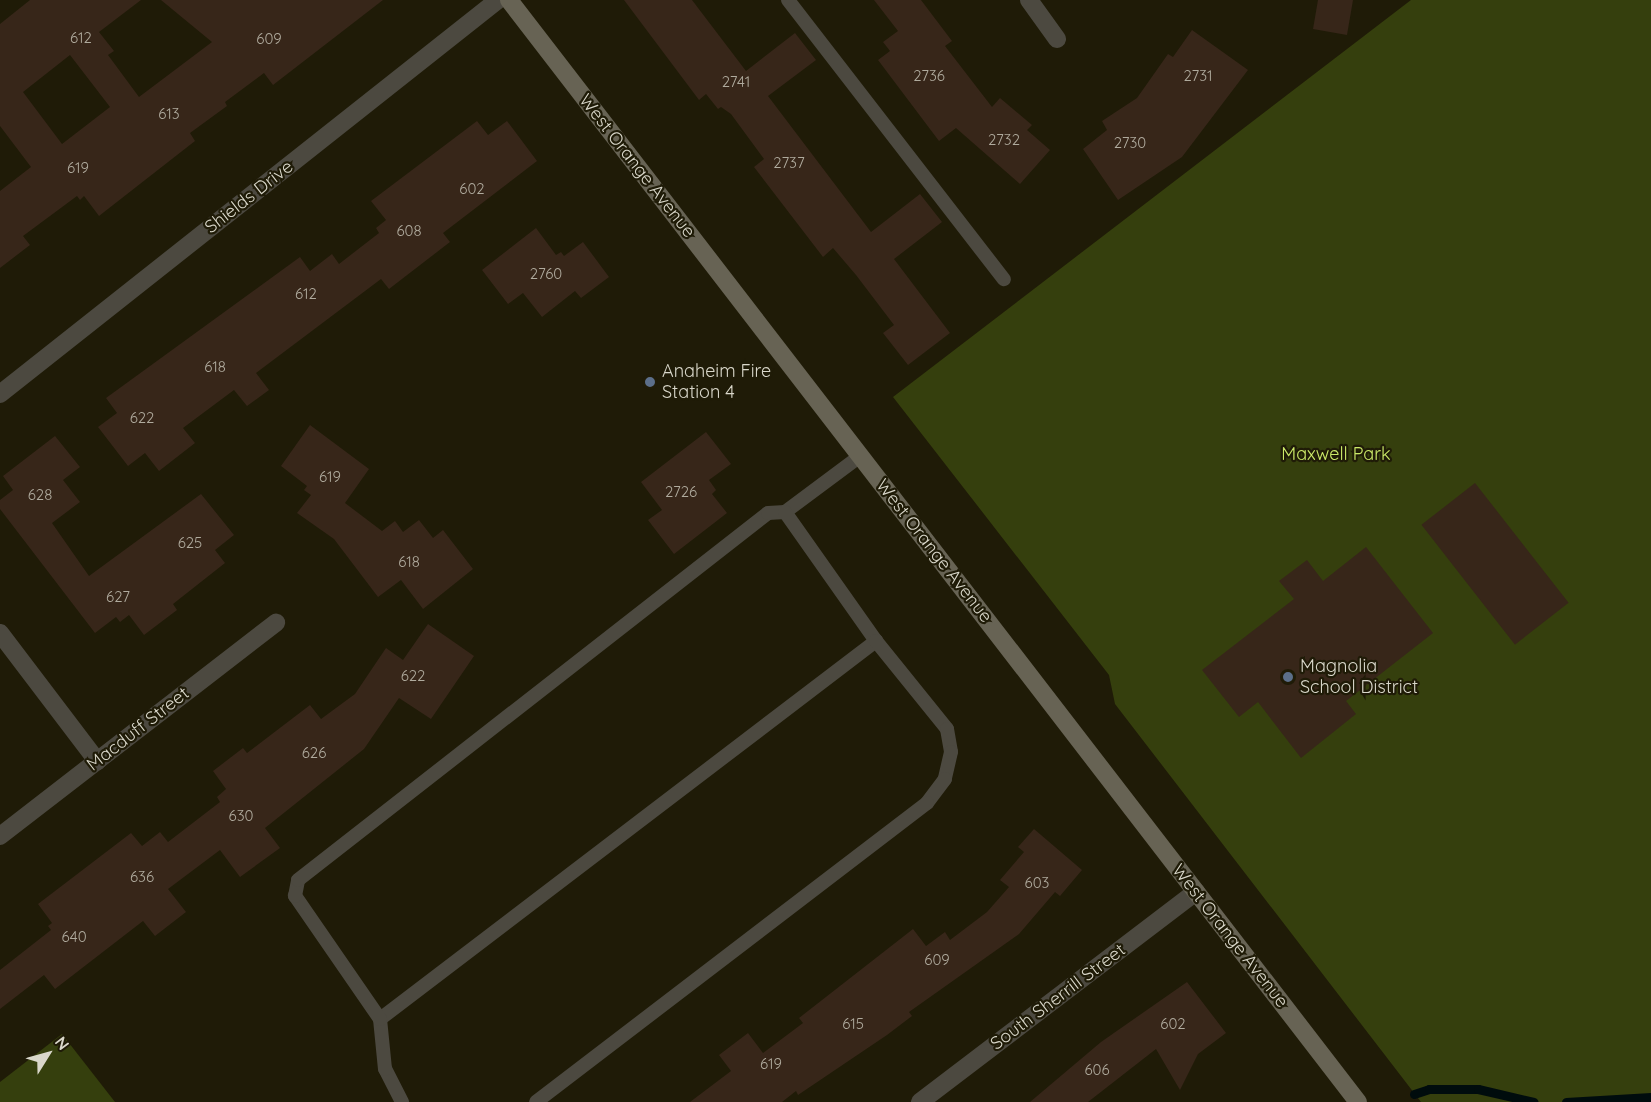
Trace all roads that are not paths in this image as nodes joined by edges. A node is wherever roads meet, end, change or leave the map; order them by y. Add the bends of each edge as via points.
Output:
1 (498, 0) edge
2 (509, 0) edge
3 (788, 0) edge
4 (1029, 0) edge
5 (1057, 39) dead end
6 (1004, 279) dead end
7 (0, 394) edge
8 (860, 456) junction
9 (785, 512) junction
10 (276, 623) dead end
11 (0, 633) edge
12 (876, 641) junction
13 (97, 761) junction
14 (0, 836) edge
15 (1196, 892) junction
16 (380, 1019) junction
17 (402, 1102) edge
18 (536, 1102) edge
19 (920, 1102) edge
20 (1358, 1102) edge

1 - 7 street, Shields Drive
2 - 8 street, West Orange Avenue
3 - 6 lane
4 - 5 street
8 - 9 lane
8 - 15 street, West Orange Avenue
9 - 12 lane
9 - 16 lane via 768,513 297,880 295,896
10 - 13 street, Macduff Street
11 - 13 street
12 - 16 lane
12 - 18 lane via 947,729 951,752 938,791
13 - 14 street, Macduff Street
15 - 19 street, South Sherrill Street
15 - 20 street, West Orange Avenue
16 - 17 lane via 385,1069

